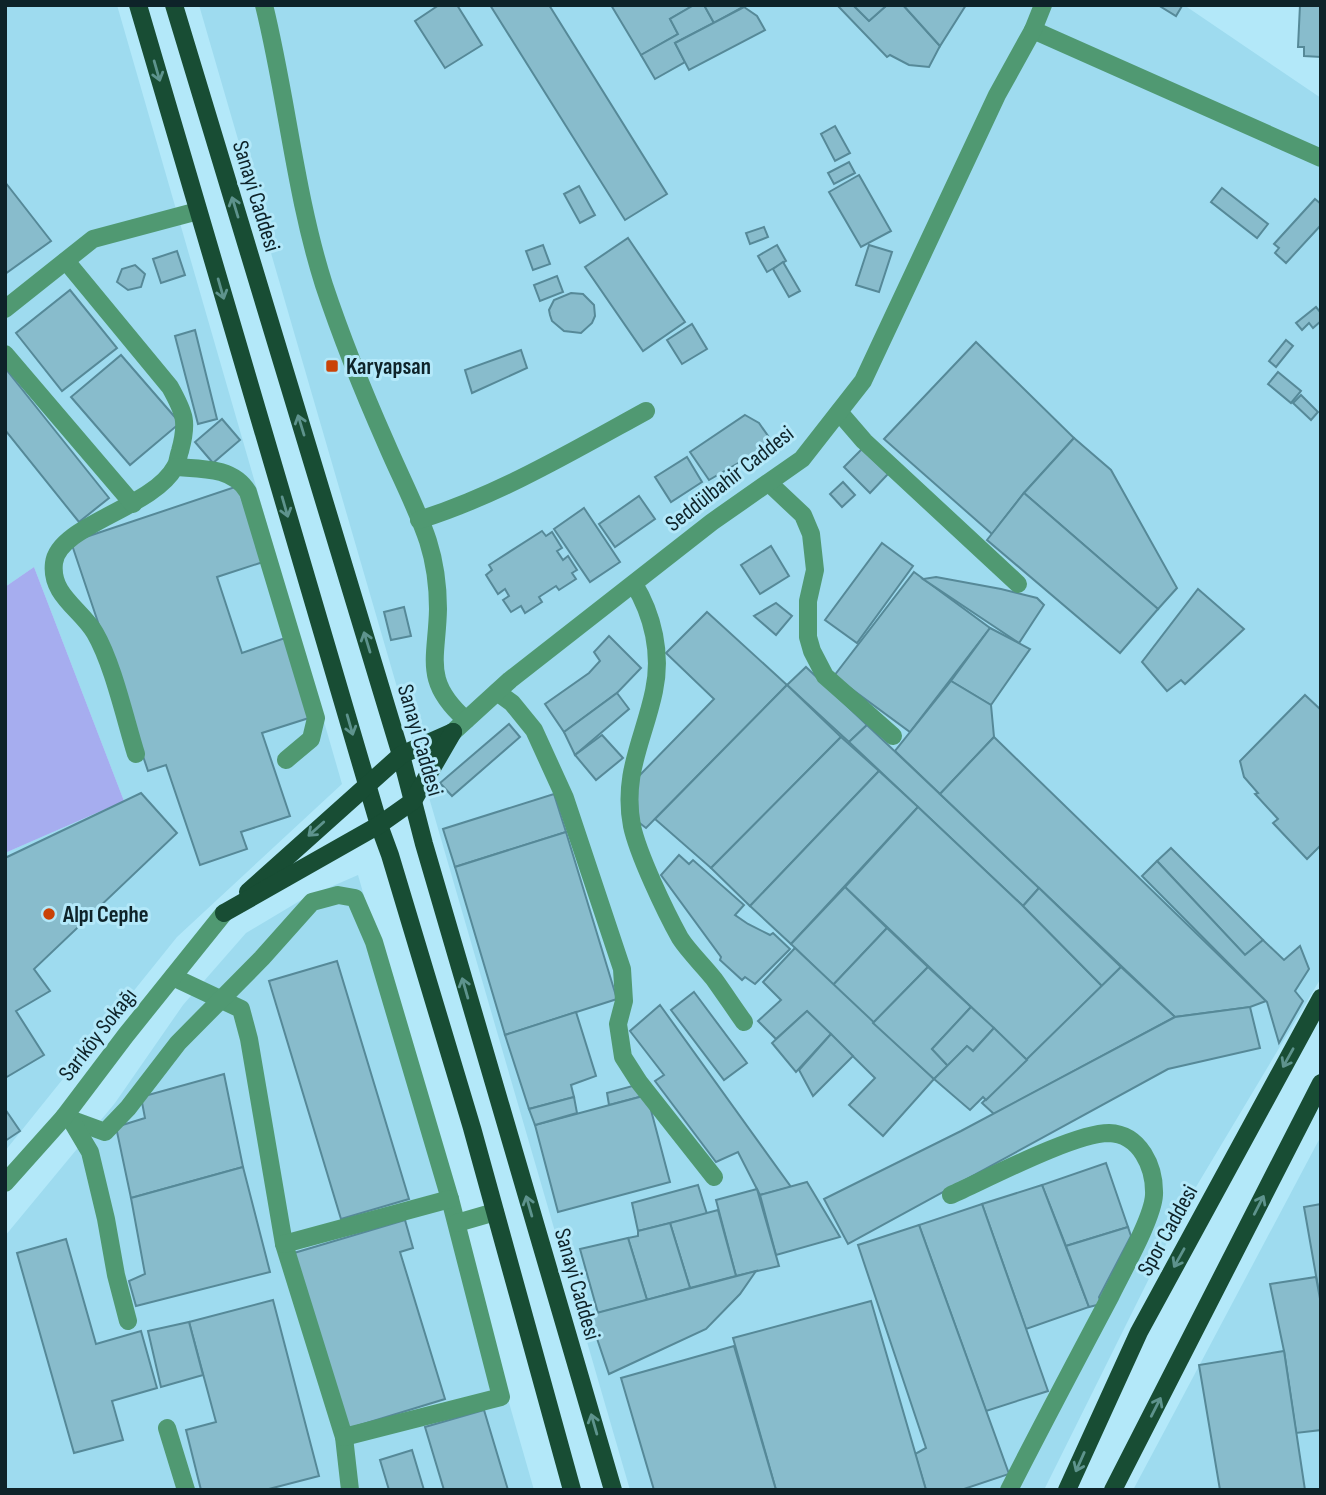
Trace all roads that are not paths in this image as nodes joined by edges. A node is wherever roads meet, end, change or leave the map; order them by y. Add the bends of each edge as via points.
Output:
1 (138, 5) edge
2 (174, 5) edge
3 (264, 5) edge
4 (1043, 5) edge
5 (1033, 30) junction
6 (1321, 158) edge
7 (198, 211) junction
8 (66, 261) junction
9 (5, 309) edge
10 (5, 354) edge
11 (646, 411) dead end
12 (839, 412) junction
13 (176, 467) junction
14 (769, 483) junction
15 (134, 504) junction
16 (419, 520) junction
17 (634, 584) junction
18 (1018, 584) dead end
19 (497, 692) junction
20 (460, 726) junction
21 (893, 736) dead end
22 (136, 754) dead end
23 (401, 755) junction
24 (286, 760) dead end
25 (367, 783) junction
26 (413, 801) junction
27 (379, 825) junction
28 (224, 913) junction
29 (173, 977) junction
30 (222, 998) junction
31 (1321, 998) edge
32 (744, 1022) dead end
33 (1321, 1083) edge
34 (67, 1118) junction
35 (714, 1177) dead end
36 (5, 1183) edge
37 (951, 1195) dead end
38 (450, 1199) junction
39 (495, 1212) junction
40 (457, 1223) junction
41 (284, 1244) junction
42 (128, 1321) dead end
43 (167, 1428) dead end
44 (344, 1437) junction
45 (186, 1490) edge
46 (350, 1490) edge
47 (572, 1490) edge
48 (613, 1490) edge
49 (1009, 1490) edge
50 (1068, 1490) edge
51 (1113, 1490) edge

1 -> 7 main road
23 -> 2 main road, Sanayi Caddesi
3 - 16 street via 280,70 296,177 324,283 360,386
4 - 5 street, Seddülbahir Caddesi
5 - 6 street
5 - 12 street, Seddülbahir Caddesi via 996,95 863,381
7 - 8 street via 93,239
7 -> 25 main road
8 - 9 street
8 - 13 street via 170,387 182,408 186,431
10 - 15 street
11 - 16 street via 462,507
12 - 14 street, Seddülbahir Caddesi via 802,459
12 - 18 street via 864,441
13 - 15 street
13 - 24 street via 227,473 248,492 316,718 311,739
14 - 17 street, Seddülbahir Caddesi
14 - 21 street via 803,515 811,534 815,570 807,620 818,664 825,676
15 - 22 street via 68,539 57,550 53,564 58,589 87,621 103,649
16 - 20 street via 437,584 434,669
17 - 19 street, Seddülbahir Caddesi
17 - 32 street via 651,620 656,663 654,689 631,766 632,826 681,939
19 - 20 street, Seddülbahir Caddesi
19 - 35 street via 534,730 565,798 622,969 624,1001 618,1024 623,1056
20 - 23 main road
20 - 26 main road
23 - 25 main road
23 - 26 main road, Sanayi Caddesi
25 - 27 main road
25 -> 28 main road
26 - 27 main road
48 -> 26 main road, Sanayi Caddesi
27 - 28 main road
27 - 39 main road
28 - 29 street, Sarıköy Sokağı
29 - 30 street
29 - 34 street, Sarıköy Sokağı
30 - 34 street via 104,1132
30 - 38 street via 312,902 338,895 355,898 374,942
30 - 41 street via 241,1009 249,1039
31 -> 50 main road, Spor Caddesi via 1139,1332
51 -> 33 main road
34 - 36 street, Sarıköy Sokağı
34 - 42 street via 90,1152
37 - 49 street via 1064,1145 1109,1133 1140,1147 1152,1179 1150,1211 1125,1267
38 - 40 street
38 - 41 street
39 - 40 street
39 - 47 main road
40 - 44 street via 501,1397
41 - 44 street
43 - 45 street
44 - 46 street

